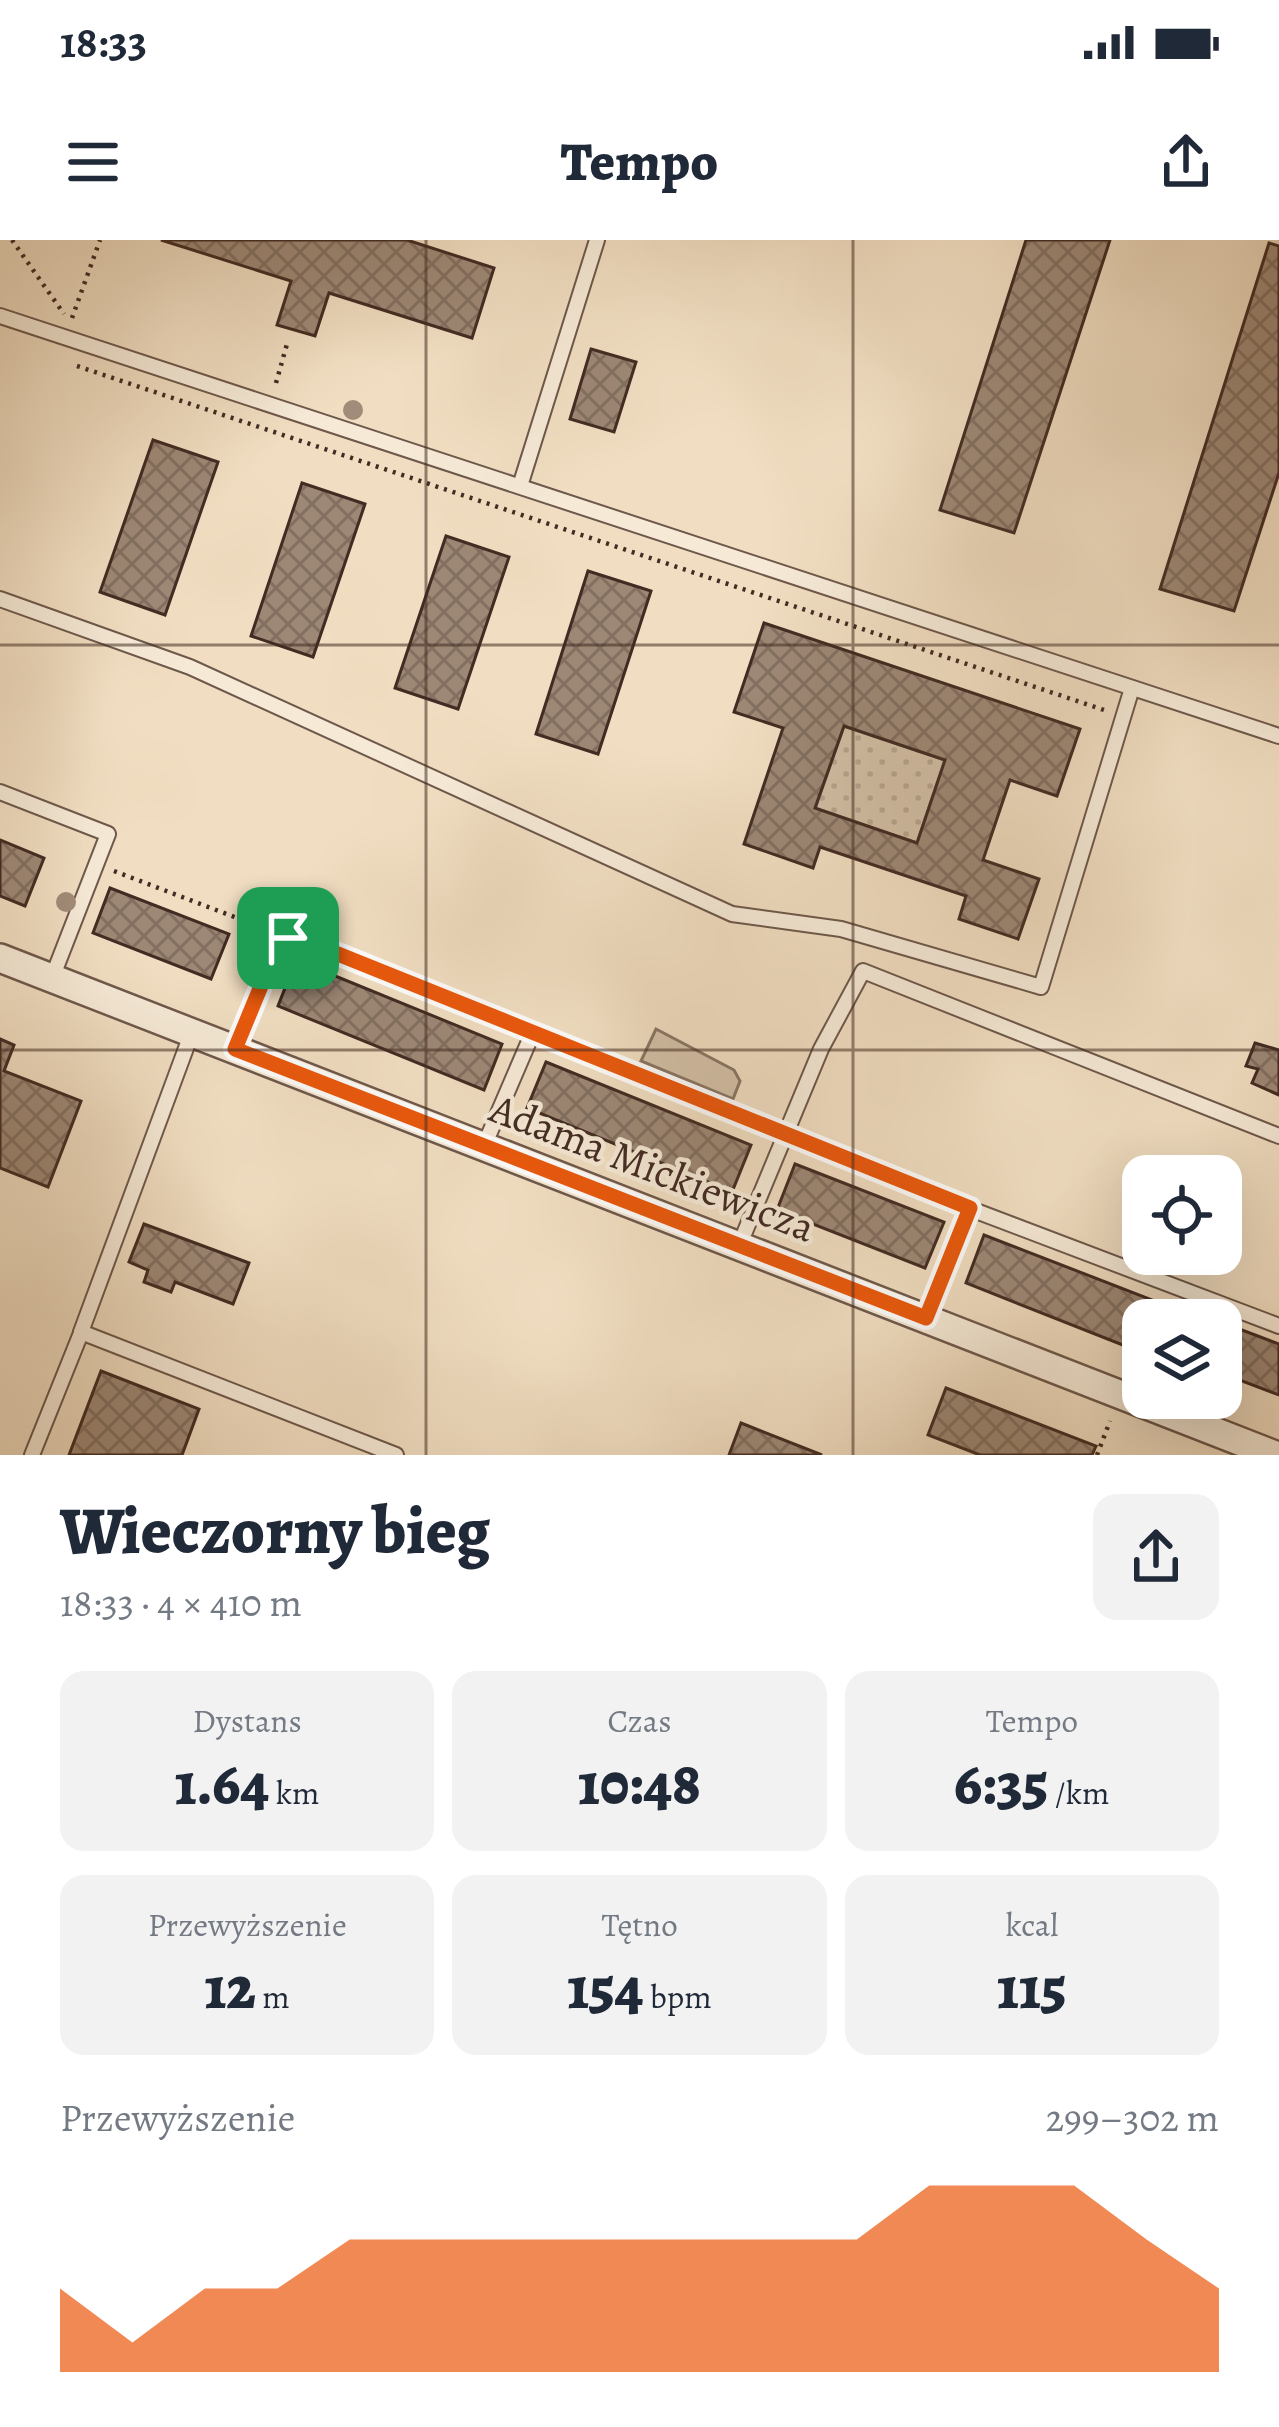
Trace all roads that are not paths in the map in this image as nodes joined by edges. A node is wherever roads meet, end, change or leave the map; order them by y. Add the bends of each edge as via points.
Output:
1 (597, 240) edge
2 (0, 316) edge
3 (520, 486) junction
4 (0, 599) edge
5 (1132, 688) junction
6 (1279, 736) edge
7 (0, 792) edge
8 (0, 958) edge
9 (52, 978) junction
10 (192, 1032) junction
11 (533, 1032) junction
12 (235, 1049) junction
13 (785, 1135) junction
14 (1279, 1136) edge
15 (484, 1146) junction
16 (970, 1208) junction
17 (740, 1246) junction
18 (1206, 1299) edge
19 (1242, 1312) edge
20 (926, 1318) junction
21 (1279, 1326) edge
22 (83, 1328) junction
23 (1122, 1388) edge
24 (1201, 1419) edge
25 (32, 1455) edge
26 (396, 1455) edge
27 (1275, 1455) edge

1 - 3 lane
2 - 3 lane
3 - 5 lane
4 - 5 lane via 190,667 732,914 841,929 1041,988
5 - 6 lane
7 - 9 lane via 108,834
8 - 9 street, Adama Mickiewicza
9 - 10 street, Adama Mickiewicza
10 - 12 street, Adama Mickiewicza
10 - 22 lane
11 - 12 lane via 288,938 278,945
11 - 13 lane
11 - 15 lane
12 - 15 street, Adama Mickiewicza
13 - 14 lane via 863,971
13 - 16 lane
13 - 17 lane
15 - 17 street, Adama Mickiewicza
16 - 18 lane
16 - 20 lane
17 - 20 street, Adama Mickiewicza
19 - 21 lane
20 - 23 street, Adama Mickiewicza
22 - 25 lane
22 - 26 lane
24 - 27 street, Adama Mickiewicza

